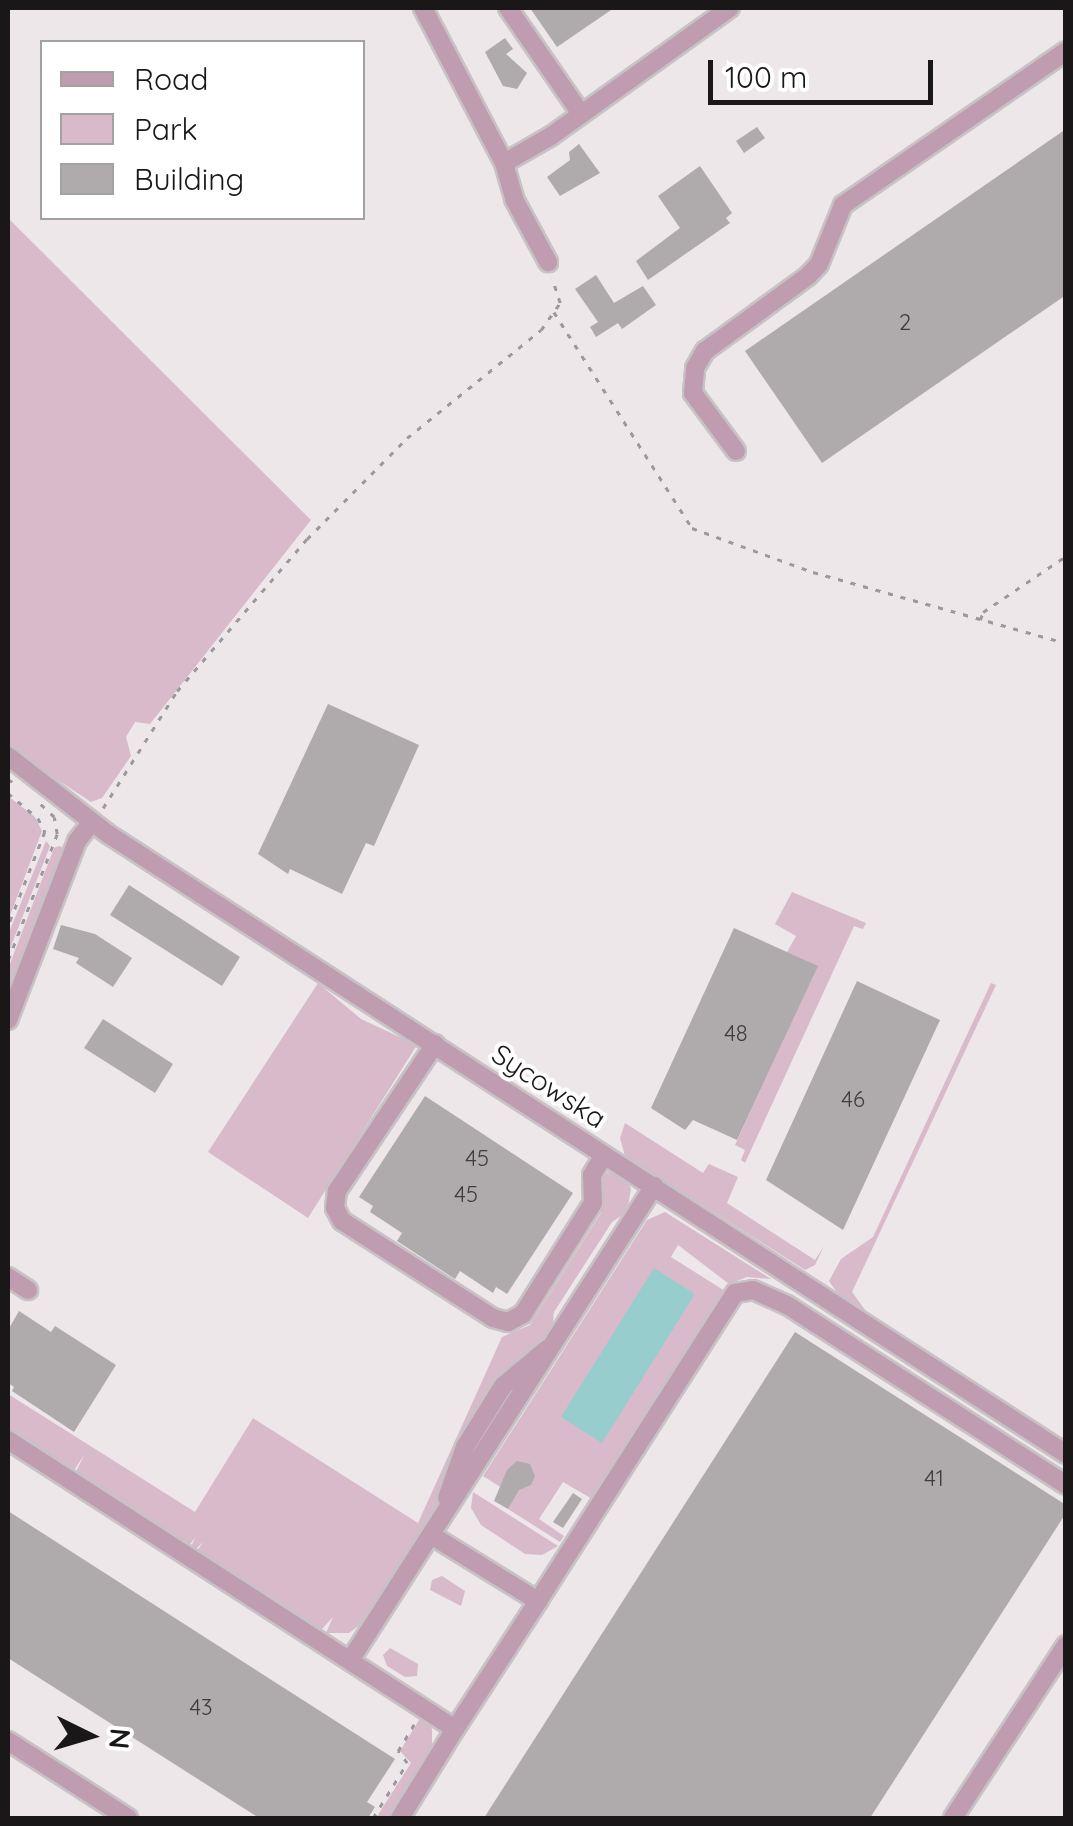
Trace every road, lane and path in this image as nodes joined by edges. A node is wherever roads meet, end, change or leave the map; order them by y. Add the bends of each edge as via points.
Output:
1 (423, 8) edge
2 (508, 8) edge
3 (730, 8) edge
4 (1066, 51) edge
5 (581, 114) junction
6 (504, 163) junction
7 (548, 262) joint
8 (554, 312) junction
9 (736, 451) dead end
10 (1066, 556) edge
11 (980, 621) junction
12 (1065, 642) edge
13 (8, 756) edge
14 (8, 779) edge
15 (20, 788) dead end
16 (8, 794) edge
17 (32, 796) dead end
18 (92, 822) junction
19 (8, 928) edge
20 (8, 960) edge
21 (8, 1020) edge
22 (435, 1044) junction
23 (604, 1154) junction
24 (654, 1186) junction
25 (8, 1276) edge
26 (28, 1290) dead end
27 (8, 1440) edge
28 (1066, 1454) edge
29 (1066, 1485) edge
30 (431, 1535) junction
31 (538, 1601) junction
32 (1066, 1645) edge
33 (351, 1659) junction
34 (419, 1715) dead end
35 (455, 1729) junction
36 (8, 1742) edge
37 (372, 1817) edge
38 (128, 1818) edge
39 (400, 1818) edge
40 (953, 1818) edge

1 - 6 street
2 - 5 street
3 - 5 street
4 - 9 street via 843,205 808,276 705,351 693,393
5 - 6 street
6 - 7 street via 514,199
7 - 8 path via 560,303
8 - 11 path via 692,528
8 - 18 path via 535,336 408,438 307,539 177,692
10 - 11 path via 983,612
11 - 12 path
13 - 18 street, Sycowska
14 - 15 path
16 - 19 path via 45,832
17 - 20 path via 54,817 57,834
18 - 21 street via 77,841
18 - 22 street, Sycowska
22 - 23 street, Sycowska
22 - 23 street via 337,1191 334,1208 342,1222 508,1322 522,1314 594,1202 592,1176
23 - 24 street, Sycowska
24 - 28 street, Sycowska
24 - 30 street
25 - 26 street
27 - 33 street
29 - 31 street via 788,1305 754,1290 735,1292
30 - 31 street
30 - 33 street
31 - 35 street
32 - 40 street
33 - 35 street
34 - 37 path via 398,1751 407,1763
35 - 39 street
36 - 38 street

